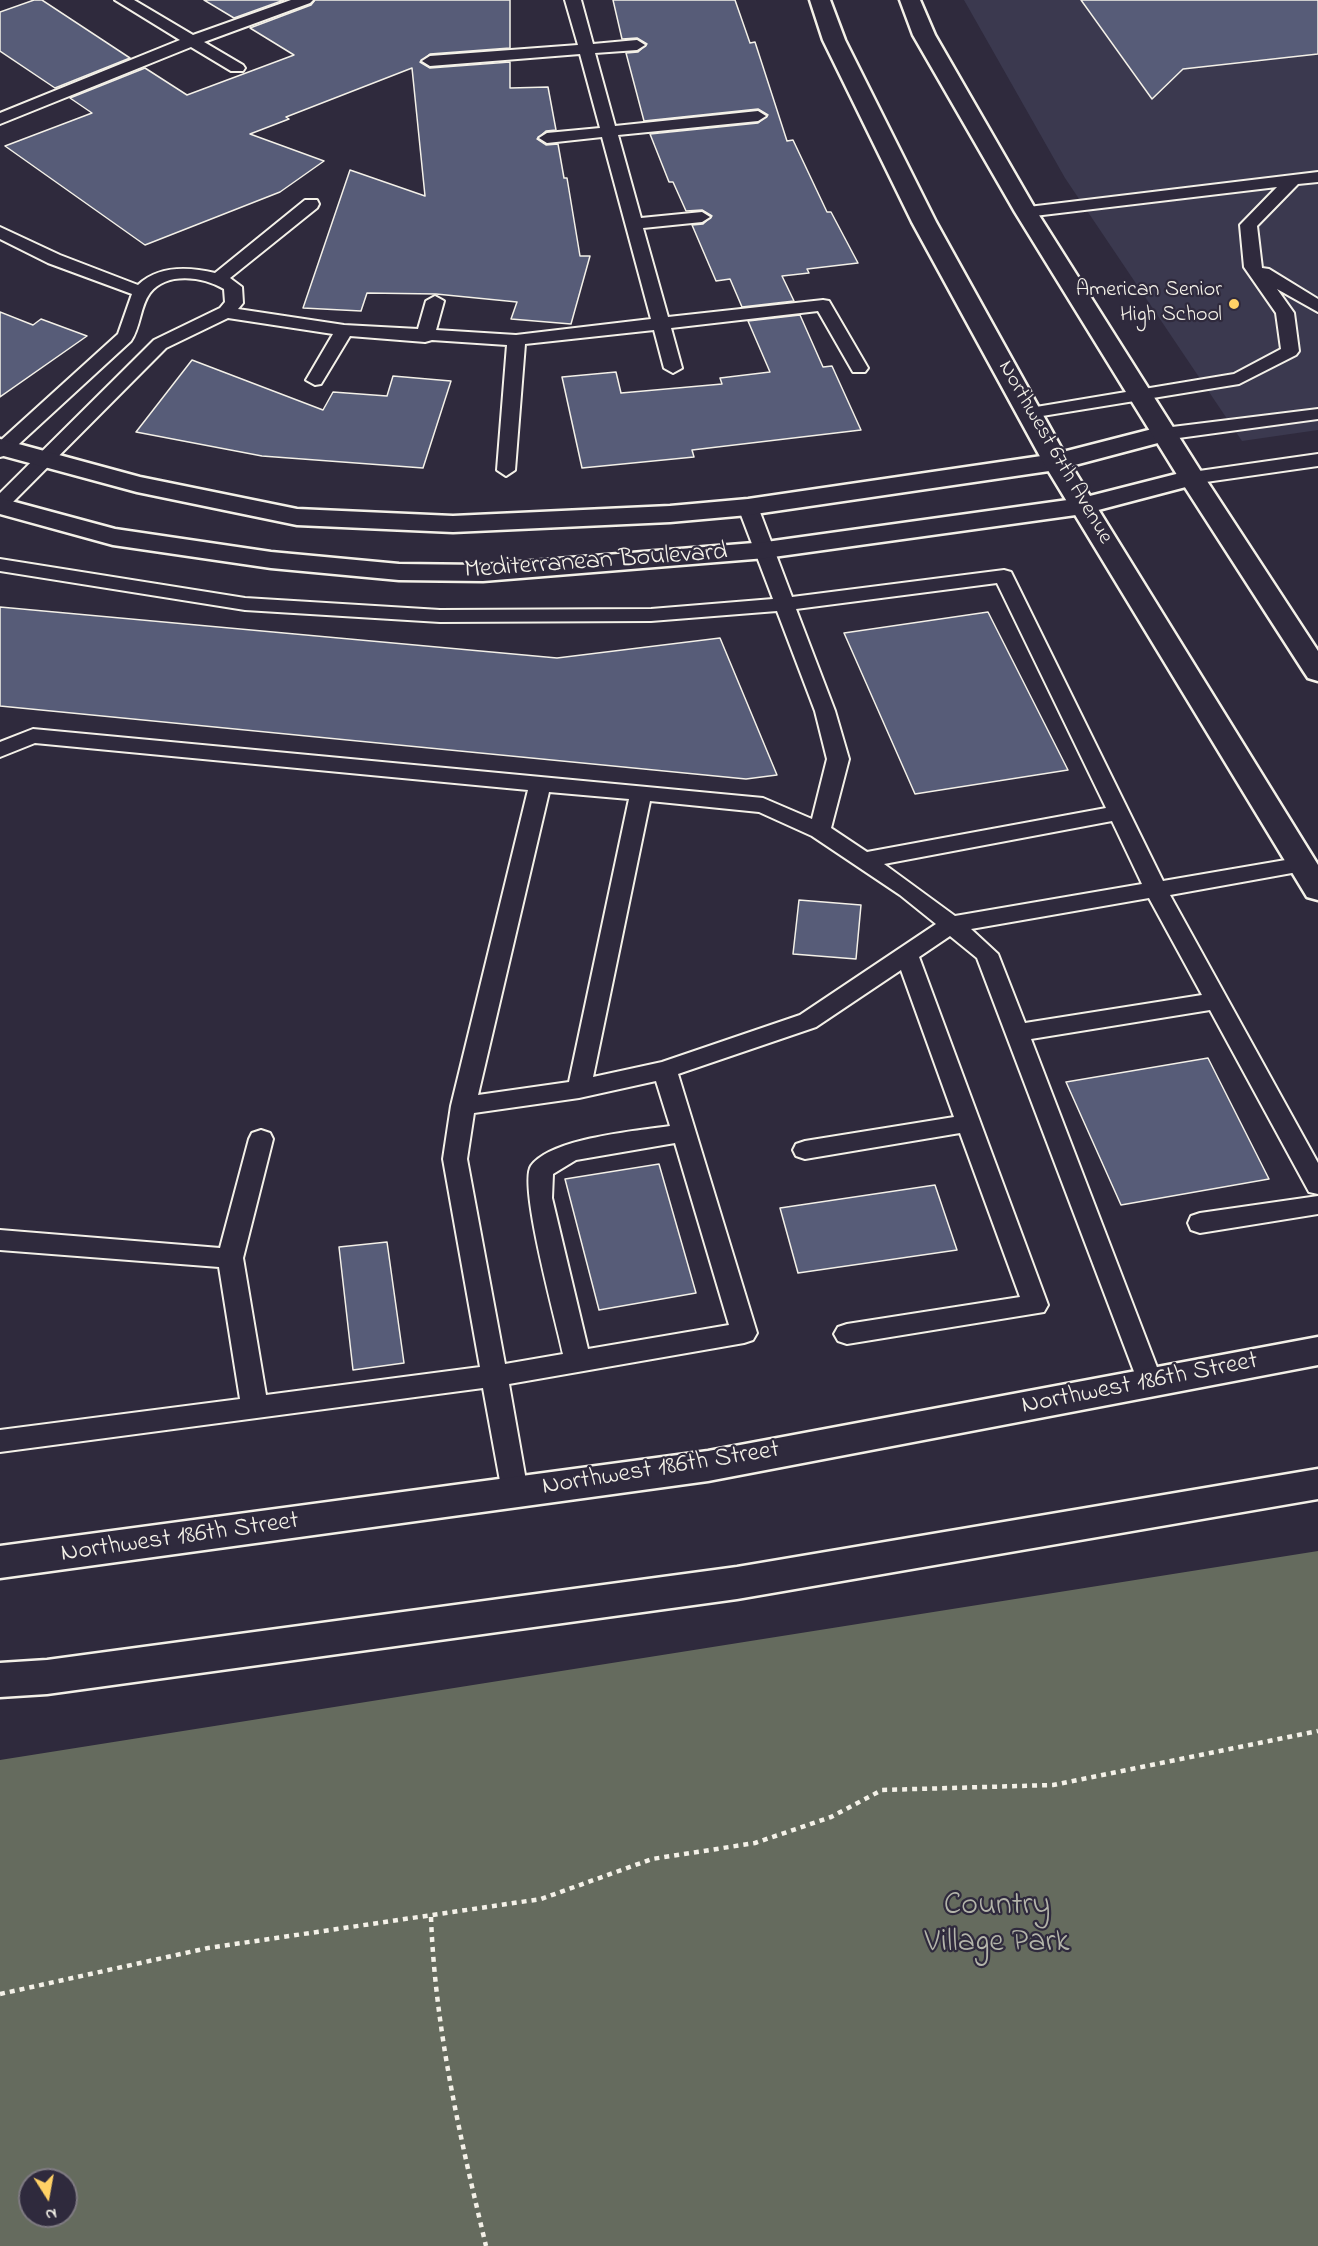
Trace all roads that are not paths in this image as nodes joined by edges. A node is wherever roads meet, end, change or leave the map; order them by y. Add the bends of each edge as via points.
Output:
1 (123, 0) edge
2 (305, 0) edge
3 (573, 0) edge
4 (820, 0) edge
5 (910, 0) edge
6 (192, 41) junction
7 (637, 45) dead end
8 (587, 49) junction
9 (430, 61) dead end
10 (237, 68) dead end
11 (758, 116) dead end
12 (0, 119) edge
13 (610, 132) junction
14 (547, 138) dead end
15 (1309, 182) edge
16 (311, 204) dead end
17 (1026, 212) junction
18 (702, 217) dead end
19 (635, 224) junction
20 (0, 232) edge
21 (1253, 267) junction
22 (220, 278) junction
23 (141, 292) junction
24 (435, 301) dead end
25 (1318, 307) edge
26 (226, 312) junction
27 (662, 324) junction
28 (344, 330) junction
29 (425, 337) junction
30 (516, 340) junction
31 (673, 368) dead end
32 (859, 368) dead end
33 (315, 380) dead end
34 (1140, 396) junction
35 (1030, 413) junction
36 (1318, 414) edge
37 (1164, 434) junction
38 (1, 449) edge
39 (1318, 460) edge
40 (45, 461) junction
41 (1056, 462) junction
42 (506, 470) dead end
43 (1192, 478) junction
44 (0, 505) edge
45 (1083, 506) junction
46 (748, 507) junction
47 (766, 550) junction
48 (0, 565) edge
49 (785, 604) junction
50 (1318, 672) edge
51 (0, 750) edge
52 (540, 785) junction
53 (641, 794) junction
54 (1118, 813) junction
55 (820, 831) junction
56 (863, 860) junction
57 (1303, 864) junction
58 (1156, 890) junction
59 (1318, 890) edge
60 (951, 925) junction
61 (907, 955) junction
62 (1217, 1000) junction
63 (1017, 1033) junction
64 (665, 1070) junction
65 (579, 1089) junction
66 (463, 1106) junction
67 (969, 1123) junction
68 (684, 1132) junction
69 (261, 1139) dead end
70 (805, 1150) dead end
71 (1318, 1185) edge
72 (1318, 1205) edge
73 (1200, 1223) dead end
74 (0, 1240) edge
75 (230, 1258) junction
76 (847, 1334) dead end
77 (1318, 1351) edge
78 (578, 1361) junction
79 (493, 1376) junction
80 (1150, 1383) junction
81 (255, 1408) junction
82 (0, 1441) edge
83 (1318, 1484) edge
84 (515, 1492) junction
85 (0, 1562) edge
86 (0, 1680) edge

1 - 6 lane
2 - 6 lane
3 - 8 lane
4 - 35 main road, Northwest 67th Avenue via 834,40 924,222
5 - 17 main road via 924,35
6 - 10 lane
6 - 12 lane
7 - 8 lane
8 - 9 lane
8 - 13 lane
11 - 13 lane
13 - 14 lane
13 - 19 lane
15 - 17 lane
15 - 21 lane via 1248,225
16 - 22 lane
17 - 34 main road
18 - 19 lane
19 - 27 lane
20 - 23 lane via 54,259
21 - 25 lane
21 - 34 lane via 1285,313 1290,351 1239,379
22 - 23 lane via 201,274 170,276 160,278
22 - 26 lane via 233,287 234,303
23 - 38 lane via 132,329 125,337
24 - 29 lane
26 - 28 lane
26 - 40 lane via 160,344
27 - 30 lane
27 - 31 lane
27 - 32 lane via 823,305
28 - 29 lane
28 - 33 lane
29 - 30 lane
30 - 42 lane
34 - 35 lane
34 - 37 main road
35 - 41 main road, Northwest 67th Avenue
36 - 37 lane
37 - 41 main road, Mediterranean Boulevard
37 - 43 main road
38 - 40 main road, Mediterranean Boulevard
39 - 43 lane
40 - 44 lane
40 - 46 main road, Mediterranean Boulevard via 297,517 453,524
41 - 45 main road, Northwest 67th Avenue
41 - 46 main road, Mediterranean Boulevard
43 - 45 main road, Mediterranean Boulevard
43 - 50 main road
44 - 47 main road, Mediterranean Boulevard via 113,537 271,560 399,572 483,573
45 - 47 main road, Mediterranean Boulevard
45 - 57 main road, Northwest 67th Avenue
46 - 47 lane
47 - 49 lane
48 - 49 lane via 245,604 440,616 651,615
49 - 54 lane via 1004,576
49 - 55 lane via 825,711 838,759
51 - 52 lane via 33,736
52 - 53 lane
52 - 66 lane
53 - 55 lane via 763,805
53 - 65 lane
54 - 56 lane
54 - 58 lane
55 - 56 lane
56 - 60 lane
57 - 58 lane
57 - 59 main road, Northwest 67th Avenue
58 - 60 lane
58 - 62 lane
60 - 61 lane
60 - 63 lane via 987,954
61 - 64 lane via 808,1022
61 - 67 lane
62 - 63 lane
62 - 71 lane
63 - 80 lane
64 - 65 lane
64 - 68 lane
65 - 66 lane
66 - 79 lane via 455,1160
67 - 70 lane
67 - 76 lane via 1035,1305
68 - 78 lane via 570,1152 541,1170 540,1198
68 - 78 lane via 744,1332
69 - 75 lane
72 - 73 lane
74 - 75 lane
75 - 81 lane
77 - 80 main road, Northwest 186th Street
78 - 79 lane
79 - 81 lane
79 - 84 lane
80 - 84 main road, Northwest 186th Street via 708,1466
81 - 82 lane
83 - 86 main road via 737,1583 47,1677
84 - 85 main road, Northwest 186th Street

